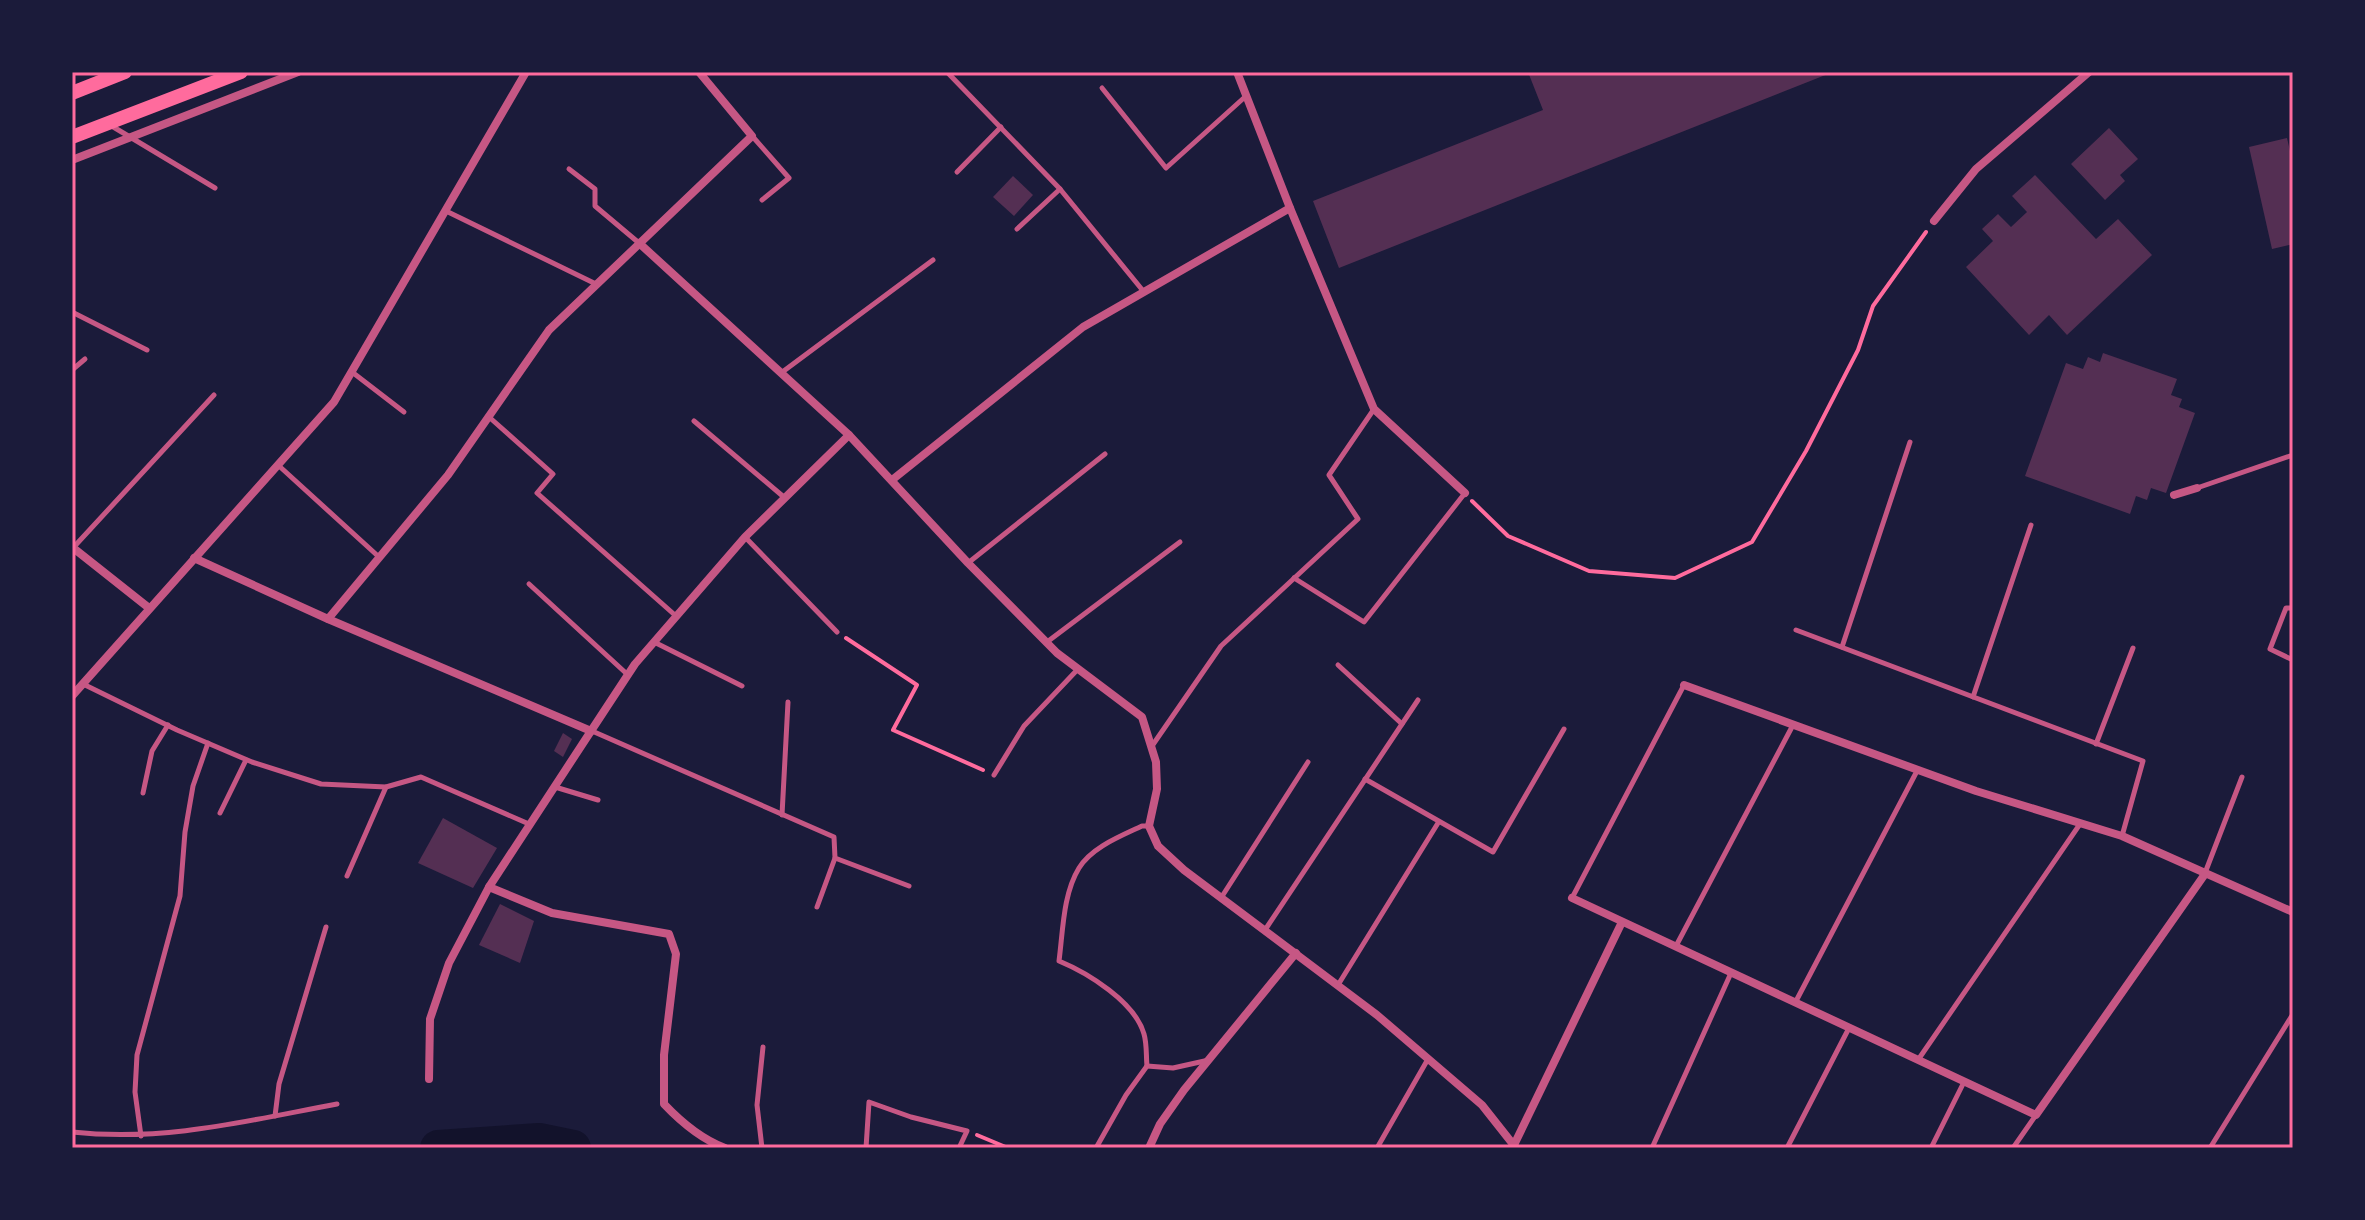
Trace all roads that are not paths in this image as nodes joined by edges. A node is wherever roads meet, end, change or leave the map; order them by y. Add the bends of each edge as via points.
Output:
1 (125, 72) edge
2 (241, 72) edge
3 (298, 72) edge
4 (526, 72) edge
5 (699, 72) edge
6 (947, 72) edge
7 (1237, 72) edge
8 (2089, 72) edge
9 (1102, 88) dead end
10 (72, 93) edge
11 (1246, 95) junction
12 (108, 124) junction
13 (1001, 127) junction
14 (752, 136) junction
15 (72, 137) edge
16 (133, 137) junction
17 (72, 160) edge
18 (569, 169) dead end
19 (957, 172) dead end
20 (215, 188) dead end
21 (1060, 189) junction
22 (762, 200) dead end
23 (1290, 208) junction
24 (445, 211) junction
25 (1934, 221) road end
26 (1017, 229) dead end
27 (639, 243) junction
28 (933, 260) dead end
29 (596, 284) junction
30 (1144, 292) junction
31 (72, 312) edge
32 (147, 350) dead end
33 (85, 359) dead end
34 (72, 370) edge
35 (352, 372) junction
36 (781, 373) junction
37 (214, 395) dead end
38 (1374, 409) junction
39 (404, 412) dead end
40 (489, 417) junction
41 (694, 421) dead end
42 (849, 435) junction
43 (1910, 442) dead end
44 (1105, 454) dead end
45 (2293, 455) edge
46 (278, 465) junction
47 (892, 480) junction
48 (2197, 488) joint
49 (1465, 493) joint
50 (2174, 495) dead end
51 (785, 498) junction
52 (2031, 525) dead end
53 (745, 537) junction
54 (1180, 542) dead end
55 (72, 548) edge
56 (379, 557) junction
57 (194, 558) junction
58 (968, 563) junction
59 (1293, 578) junction
60 (529, 584) dead end
61 (149, 608) junction
62 (2293, 608) edge
63 (677, 616) junction
64 (328, 619) junction
65 (1796, 630) dead end
66 (837, 632) road end
67 (654, 642) junction
68 (1046, 643) junction
69 (1842, 647) junction
70 (2133, 648) dead end
71 (2293, 660) edge
72 (1338, 665) dead end
73 (1078, 669) junction
74 (628, 675) junction
75 (83, 684) junction
76 (1684, 685) joint
77 (742, 686) dead end
78 (72, 696) edge
79 (1973, 697) junction
80 (1418, 700) dead end
81 (788, 702) dead end
82 (1402, 724) junction
83 (1793, 724) junction
84 (168, 725) junction
85 (1564, 729) dead end
86 (591, 731) junction
87 (208, 743) junction
88 (2096, 744) junction
89 (1151, 747) junction
90 (246, 760) junction
91 (1308, 762) dead end
92 (1917, 770) junction
93 (994, 775) road end
94 (2242, 777) dead end
95 (1365, 779) junction
96 (386, 787) junction
97 (555, 787) junction
98 (143, 793) dead end
99 (598, 800) dead end
100 (220, 813) dead end
101 (782, 815) junction
102 (1438, 823) junction
103 (2080, 823) junction
104 (530, 825) junction
105 (1149, 826) junction
106 (2122, 836) junction
107 (835, 858) junction
108 (2205, 874) junction
109 (347, 876) dead end
110 (909, 886) dead end
111 (489, 887) junction
112 (1221, 898) junction
113 (1572, 898) joint
114 (817, 907) dead end
115 (2293, 912) edge
116 (1622, 922) junction
117 (326, 927) dead end
118 (1265, 930) junction
119 (1675, 947) junction
120 (1296, 953) junction
121 (1731, 973) junction
122 (1338, 986) junction
123 (1795, 1003) junction
124 (2293, 1014) edge
125 (1849, 1028) junction
126 (763, 1047) dead end
127 (1212, 1059) junction
128 (1428, 1059) junction
129 (1918, 1060) junction
130 (1147, 1066) junction
131 (429, 1079) dead end
132 (1964, 1082) junction
133 (337, 1104) dead end
134 (2036, 1115) junction
135 (275, 1116) junction
136 (72, 1132) edge
137 (141, 1136) junction
138 (1515, 1146) edge
139 (725, 1148) edge
140 (762, 1148) edge
141 (866, 1148) edge
142 (959, 1148) edge
143 (1096, 1148) edge
144 (1149, 1148) edge
145 (1377, 1148) edge
146 (1652, 1148) edge
147 (1787, 1148) edge
148 (1931, 1148) edge
149 (2013, 1148) edge
150 (2210, 1148) edge

1 - 10 main road
2 - 12 main road
3 - 16 street
4 - 24 street
5 - 14 street
6 - 13 lane
7 - 11 street
8 - 25 street via 1976,169
9 - 11 lane via 1166,168
11 - 23 street
12 - 15 main road
12 - 16 lane
13 - 19 lane
13 - 21 lane
14 - 22 lane via 789,178
14 - 27 street
16 - 17 street
16 - 20 lane
18 - 27 lane via 595,189 595,206
21 - 26 lane
21 - 30 lane
23 - 30 street
23 - 38 street
24 - 29 lane
24 - 35 street
27 - 29 street
27 - 36 street
28 - 36 lane
29 - 40 street via 549,330
30 - 47 street via 1083,327
31 - 32 lane
33 - 34 lane
35 - 39 lane
35 - 46 street via 334,402
36 - 42 street
37 - 55 lane
38 - 49 street
38 - 59 lane via 1329,475 1358,519
40 - 56 street
40 - 63 lane via 553,474 537,493
41 - 51 lane
42 - 47 street
42 - 51 street
43 - 69 lane
44 - 58 lane
45 - 48 lane
46 - 56 lane
46 - 57 street
47 - 58 street
48 - 50 street
49 - 59 lane via 1364,622
51 - 53 street
52 - 79 lane
53 - 63 street
53 - 66 lane
54 - 68 lane
55 - 61 street
56 - 64 street
57 - 61 street
57 - 64 street
58 - 68 street
59 - 89 lane via 1221,646
60 - 74 lane
61 - 75 street
62 - 71 lane via 2286,608 2270,649
63 - 67 street
64 - 86 street
65 - 69 lane
67 - 74 street
67 - 77 lane
68 - 73 street
69 - 79 lane
70 - 88 lane
72 - 82 lane
73 - 89 street via 1142,717
73 - 93 lane via 1024,726
74 - 86 street
75 - 78 street
75 - 84 lane
76 - 83 street
76 - 113 lane
79 - 88 lane
80 - 82 lane
81 - 101 lane
82 - 95 lane
83 - 92 street
83 - 119 lane
84 - 87 lane
84 - 98 lane via 152,751
85 - 102 lane via 1493,852
86 - 97 street
86 - 101 lane
87 - 90 lane
87 - 137 lane via 193,786 180,896 137,1055
88 - 106 lane via 2143,761
89 - 105 street via 1157,789
90 - 96 lane via 321,784
90 - 100 lane
91 - 112 lane
92 - 103 street
92 - 123 lane
94 - 108 lane
95 - 102 lane
95 - 118 lane
96 - 104 lane via 421,777
96 - 109 lane
97 - 99 lane
97 - 104 street
101 - 107 lane via 834,837
102 - 122 lane
103 - 106 street
103 - 129 lane
104 - 111 street
105 - 112 street via 1158,846
105 - 130 lane via 1104,844 1080,867 1067,903 1059,961 1099,981 1137,1020
106 - 108 street
107 - 110 lane
107 - 114 lane
108 - 115 street
108 - 134 street
111 - 131 street via 449,963 430,1019
111 - 139 street via 552,913 669,934 676,954 664,1104 681,1122
112 - 118 street
113 - 116 street
116 - 119 street
116 - 138 street
117 - 135 lane via 279,1084
118 - 120 street
119 - 121 street
120 - 122 street
120 - 127 street
121 - 123 street
121 - 146 lane
122 - 128 street
123 - 125 street
124 - 150 lane
125 - 129 street
125 - 147 lane
126 - 140 lane via 757,1105
127 - 130 lane via 1173,1068
127 - 144 street via 1184,1090
128 - 138 street via 1482,1105
128 - 145 lane
129 - 132 street
130 - 143 lane
132 - 134 street
132 - 148 lane
133 - 135 lane
134 - 149 lane
135 - 137 lane
136 - 137 lane
141 - 142 lane via 869,1102 967,1131

